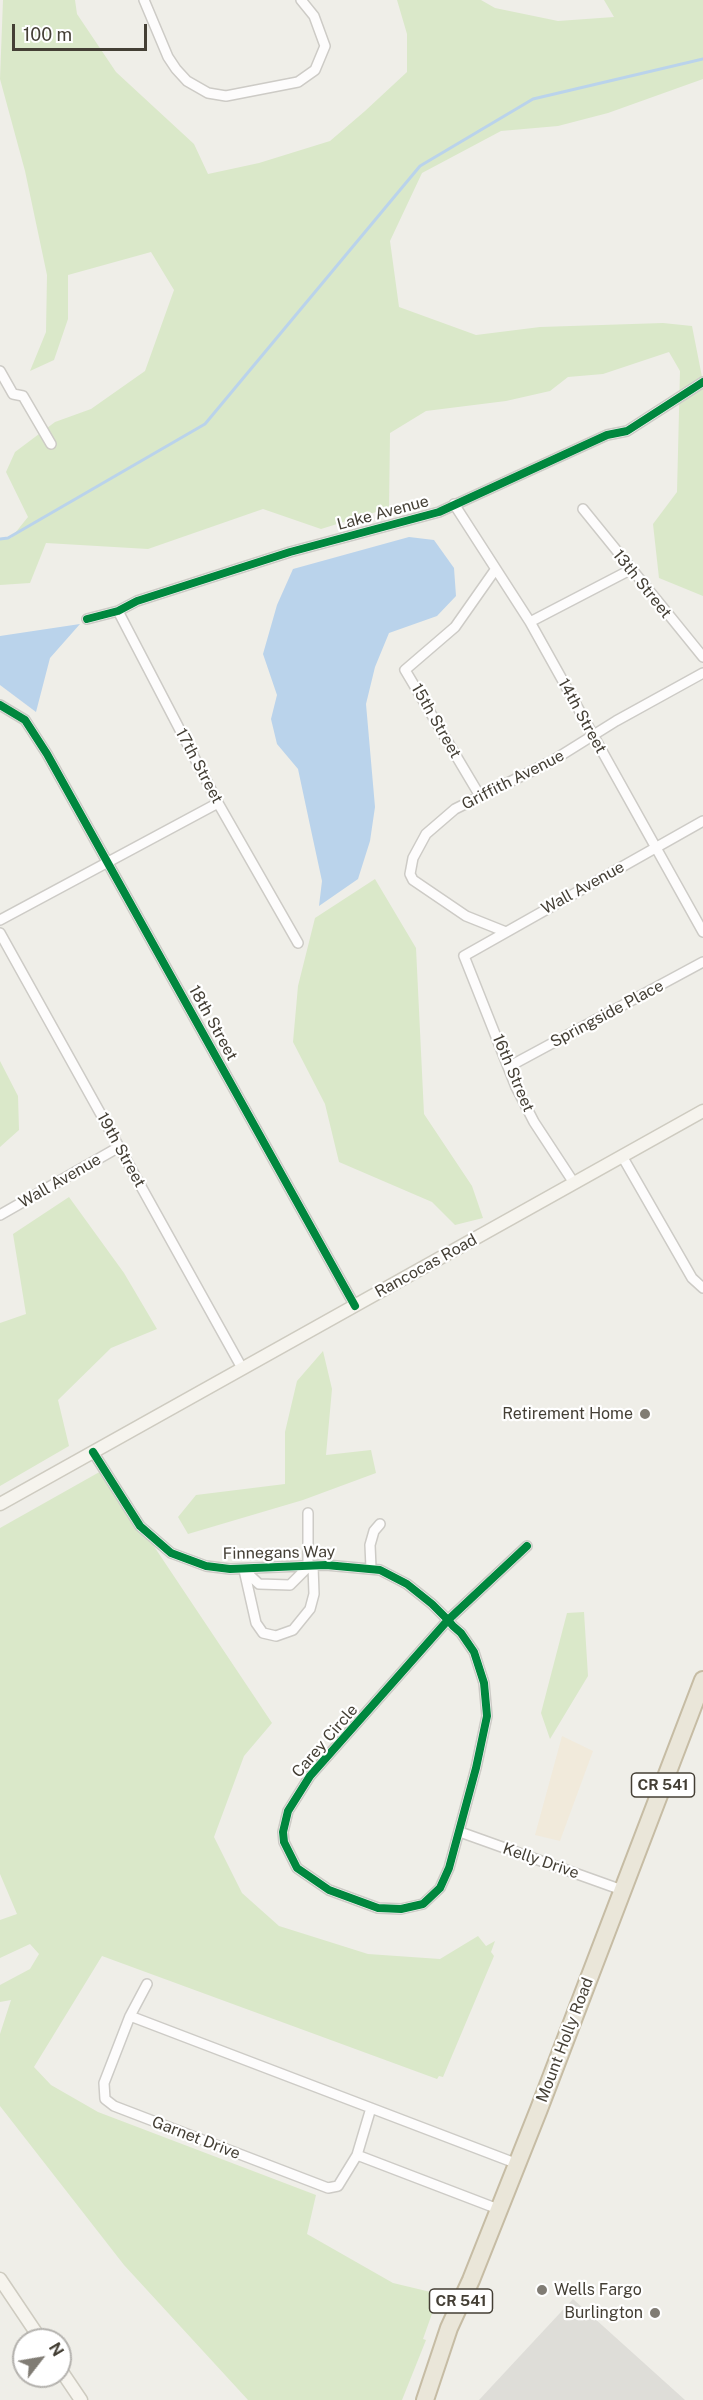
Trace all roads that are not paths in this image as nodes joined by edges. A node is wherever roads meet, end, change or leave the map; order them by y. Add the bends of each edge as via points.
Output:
1 (144, 0) edge
2 (301, 0) edge
3 (0, 371) edge
4 (703, 382) edge
5 (51, 444) dead end
6 (454, 504) junction
7 (583, 509) dead end
8 (495, 570) junction
9 (630, 570) junction
10 (118, 611) junction
11 (87, 619) dead end
12 (530, 622) junction
13 (703, 657) edge
14 (703, 673) edge
15 (0, 705) edge
16 (593, 736) junction
17 (480, 796) junction
18 (218, 803) junction
19 (703, 821) edge
20 (656, 847) junction
21 (108, 862) junction
22 (0, 920) edge
23 (506, 932) junction
24 (703, 932) edge
25 (0, 933) edge
26 (298, 943) dead end
27 (464, 956) joint
28 (703, 962) edge
29 (510, 1066) junction
30 (703, 1111) edge
31 (119, 1147) junction
32 (622, 1156) junction
33 (574, 1183) junction
34 (0, 1215) edge
35 (703, 1288) edge
36 (355, 1306) junction
37 (242, 1368) junction
38 (93, 1452) junction
39 (0, 1504) edge
40 (308, 1513) dead end
41 (380, 1524) dead end
42 (527, 1546) dead end
43 (310, 1566) junction
44 (371, 1568) junction
45 (244, 1570) junction
46 (448, 1620) junction
47 (703, 1680) edge
48 (476, 1768) joint
49 (460, 1832) junction
50 (622, 1890) junction
51 (147, 1984) dead end
52 (130, 2016) junction
53 (371, 2108) junction
54 (357, 2155) junction
55 (516, 2163) junction
56 (498, 2209) junction
57 (0, 2279) edge
58 (32, 2328) edge
59 (72, 2387) edge
60 (81, 2400) edge
61 (425, 2400) edge

1 - 2 street via 176,69 208,93 226,96 298,82 315,70 325,46 314,16
3 - 5 street via 13,394 23,396
4 - 6 street, Lake Avenue via 627,431 607,435
6 - 8 street, 14th Street
6 - 10 street, Lake Avenue via 428,516 207,578
7 - 9 street, 13th Street
8 - 12 street, 14th Street
8 - 17 street, 15th Street via 455,627 405,670
9 - 12 street
9 - 13 street, 13th Street
10 - 11 street, Lake Avenue
10 - 18 street, 17th Street
12 - 16 street, 14th Street
14 - 16 street, Griffith Avenue
15 - 21 street, 18th Street via 25,720
16 - 17 street, Griffith Avenue
16 - 20 street, 14th Street
17 - 23 street, Griffith Avenue via 445,815 432,827 416,850 410,874 424,889 466,916
18 - 21 street
18 - 26 street, 17th Street
19 - 20 street, Wall Avenue
20 - 23 street, Wall Avenue
20 - 24 street, 14th Street
21 - 22 street
21 - 36 street, 18th Street
23 - 27 street, Wall Avenue
25 - 31 street, 19th Street
27 - 29 street, 16th Street
28 - 29 street, Springside Place
29 - 33 street, 16th Street via 534,1122
30 - 32 main road, Rancocas Road
31 - 34 street, Wall Avenue
31 - 37 street, 19th Street
32 - 33 main road, Rancocas Road
32 - 35 street via 692,1278
33 - 36 main road, Rancocas Road
36 - 37 main road, Rancocas Road
37 - 38 main road, Rancocas Road
38 - 39 main road, Rancocas Road
38 - 45 street, Finnegans Way via 140,1526 160,1546 206,1566
40 - 43 street
41 - 44 street via 370,1545
42 - 46 street, Carey Circle
43 - 44 street, Finnegans Way
43 - 45 street, Finnegans Way
43 - 45 street, Finnegans Way via 290,1586 259,1584
43 - 45 street via 314,1594 310,1609 293,1630 276,1636 263,1633 256,1623
44 - 46 street, Finnegans Way via 407,1584
46 - 48 street, Finnegans Way via 474,1652 484,1683 487,1716
46 - 49 street, Carey Circle via 310,1776 292,1802 283,1832 286,1851 305,1875 355,1901 393,1910 415,1907 435,1894
47 - 50 highway, Mount Holly Road / CR 541
48 - 49 street, Carey Circle
49 - 50 street, Kelly Drive
50 - 55 highway, Mount Holly Road / CR 541
51 - 52 street, Garnet Drive
52 - 53 street
52 - 54 street, Garnet Drive via 104,2083 103,2094 114,2106 328,2188 338,2186
53 - 54 street, Garnet Drive
53 - 55 street
54 - 56 street
55 - 56 highway, Mount Holly Road / CR 541
56 - 61 highway, Mount Holly Road / CR 541 via 449,2328
57 - 58 main road
59 - 60 main road

